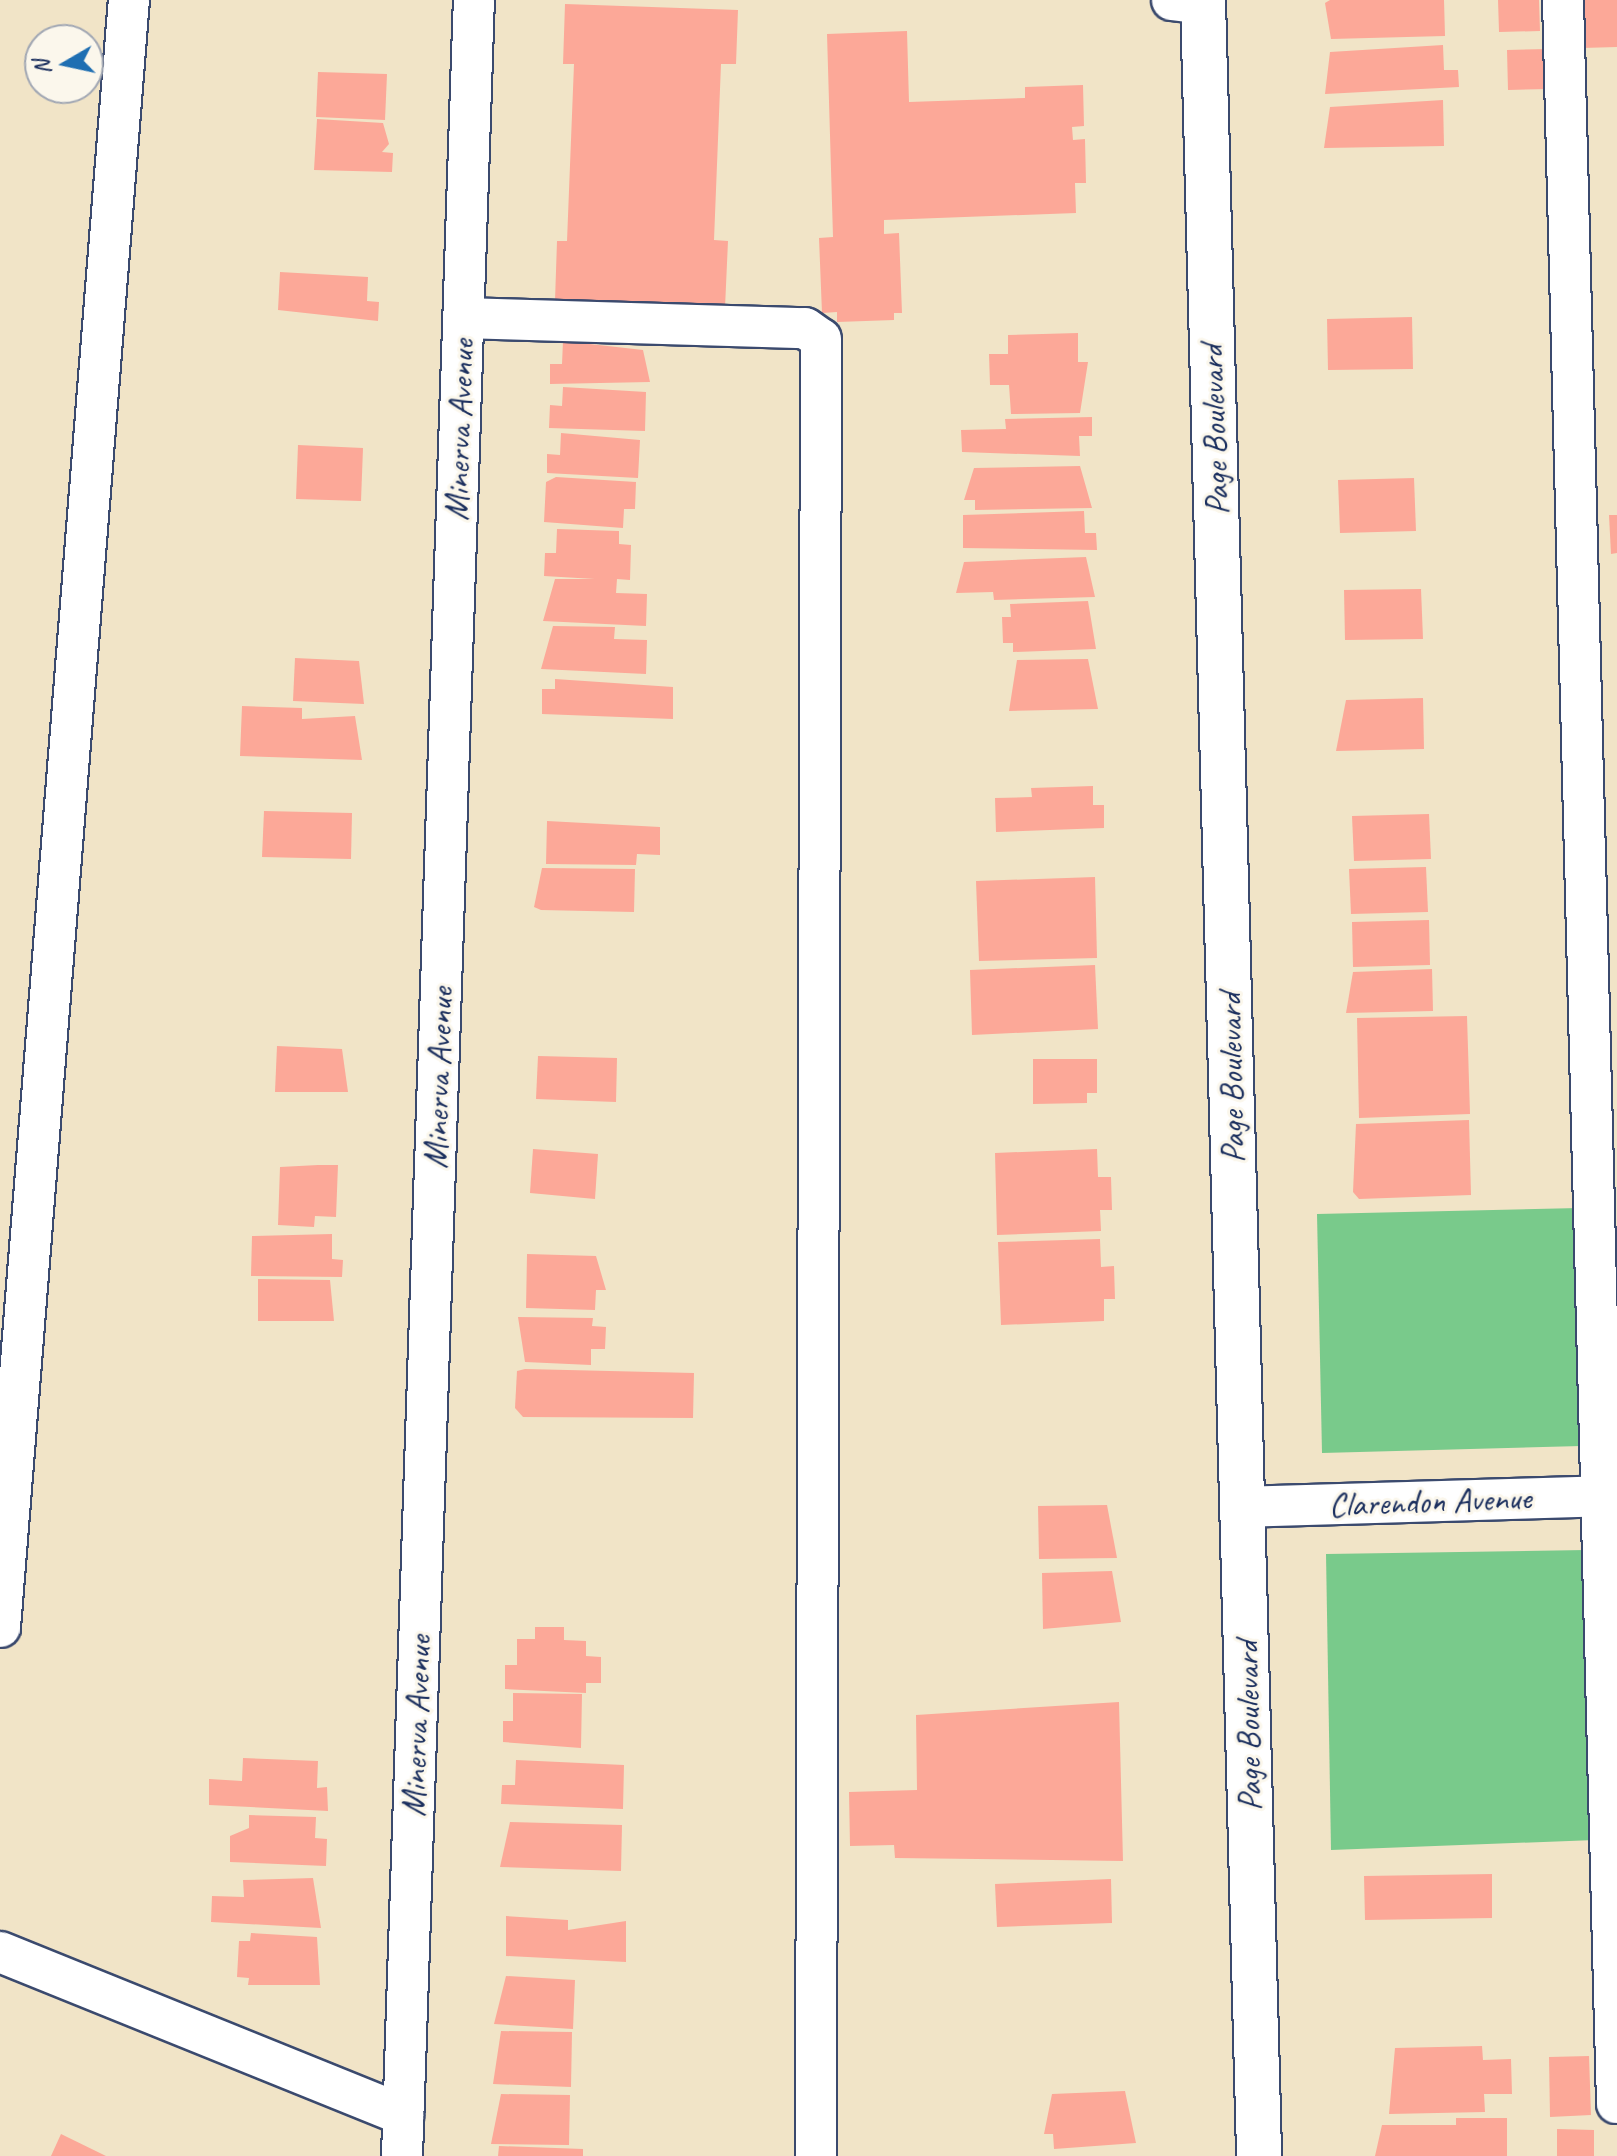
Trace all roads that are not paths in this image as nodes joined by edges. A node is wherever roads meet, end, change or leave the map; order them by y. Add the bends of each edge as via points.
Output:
1 (129, 0) edge
2 (474, 0) edge
3 (1563, 0) edge
4 (1193, 1) edge
5 (463, 318) junction
6 (1608, 1496) edge
7 (1242, 1507) junction
8 (0, 1627) edge
9 (0, 1952) edge
10 (1617, 2103) edge
11 (403, 2115) junction
12 (402, 2156) edge
13 (816, 2156) edge
14 (1259, 2156) edge

1 - 8 street
2 - 5 street, Minerva Avenue
3 - 6 street
4 - 7 main road, Page Boulevard
5 - 11 street, Minerva Avenue
5 - 13 street via 805,328 821,339
6 - 7 street, Clarendon Avenue
6 - 10 street
7 - 14 main road, Page Boulevard
9 - 11 street
11 - 12 street, Minerva Avenue

